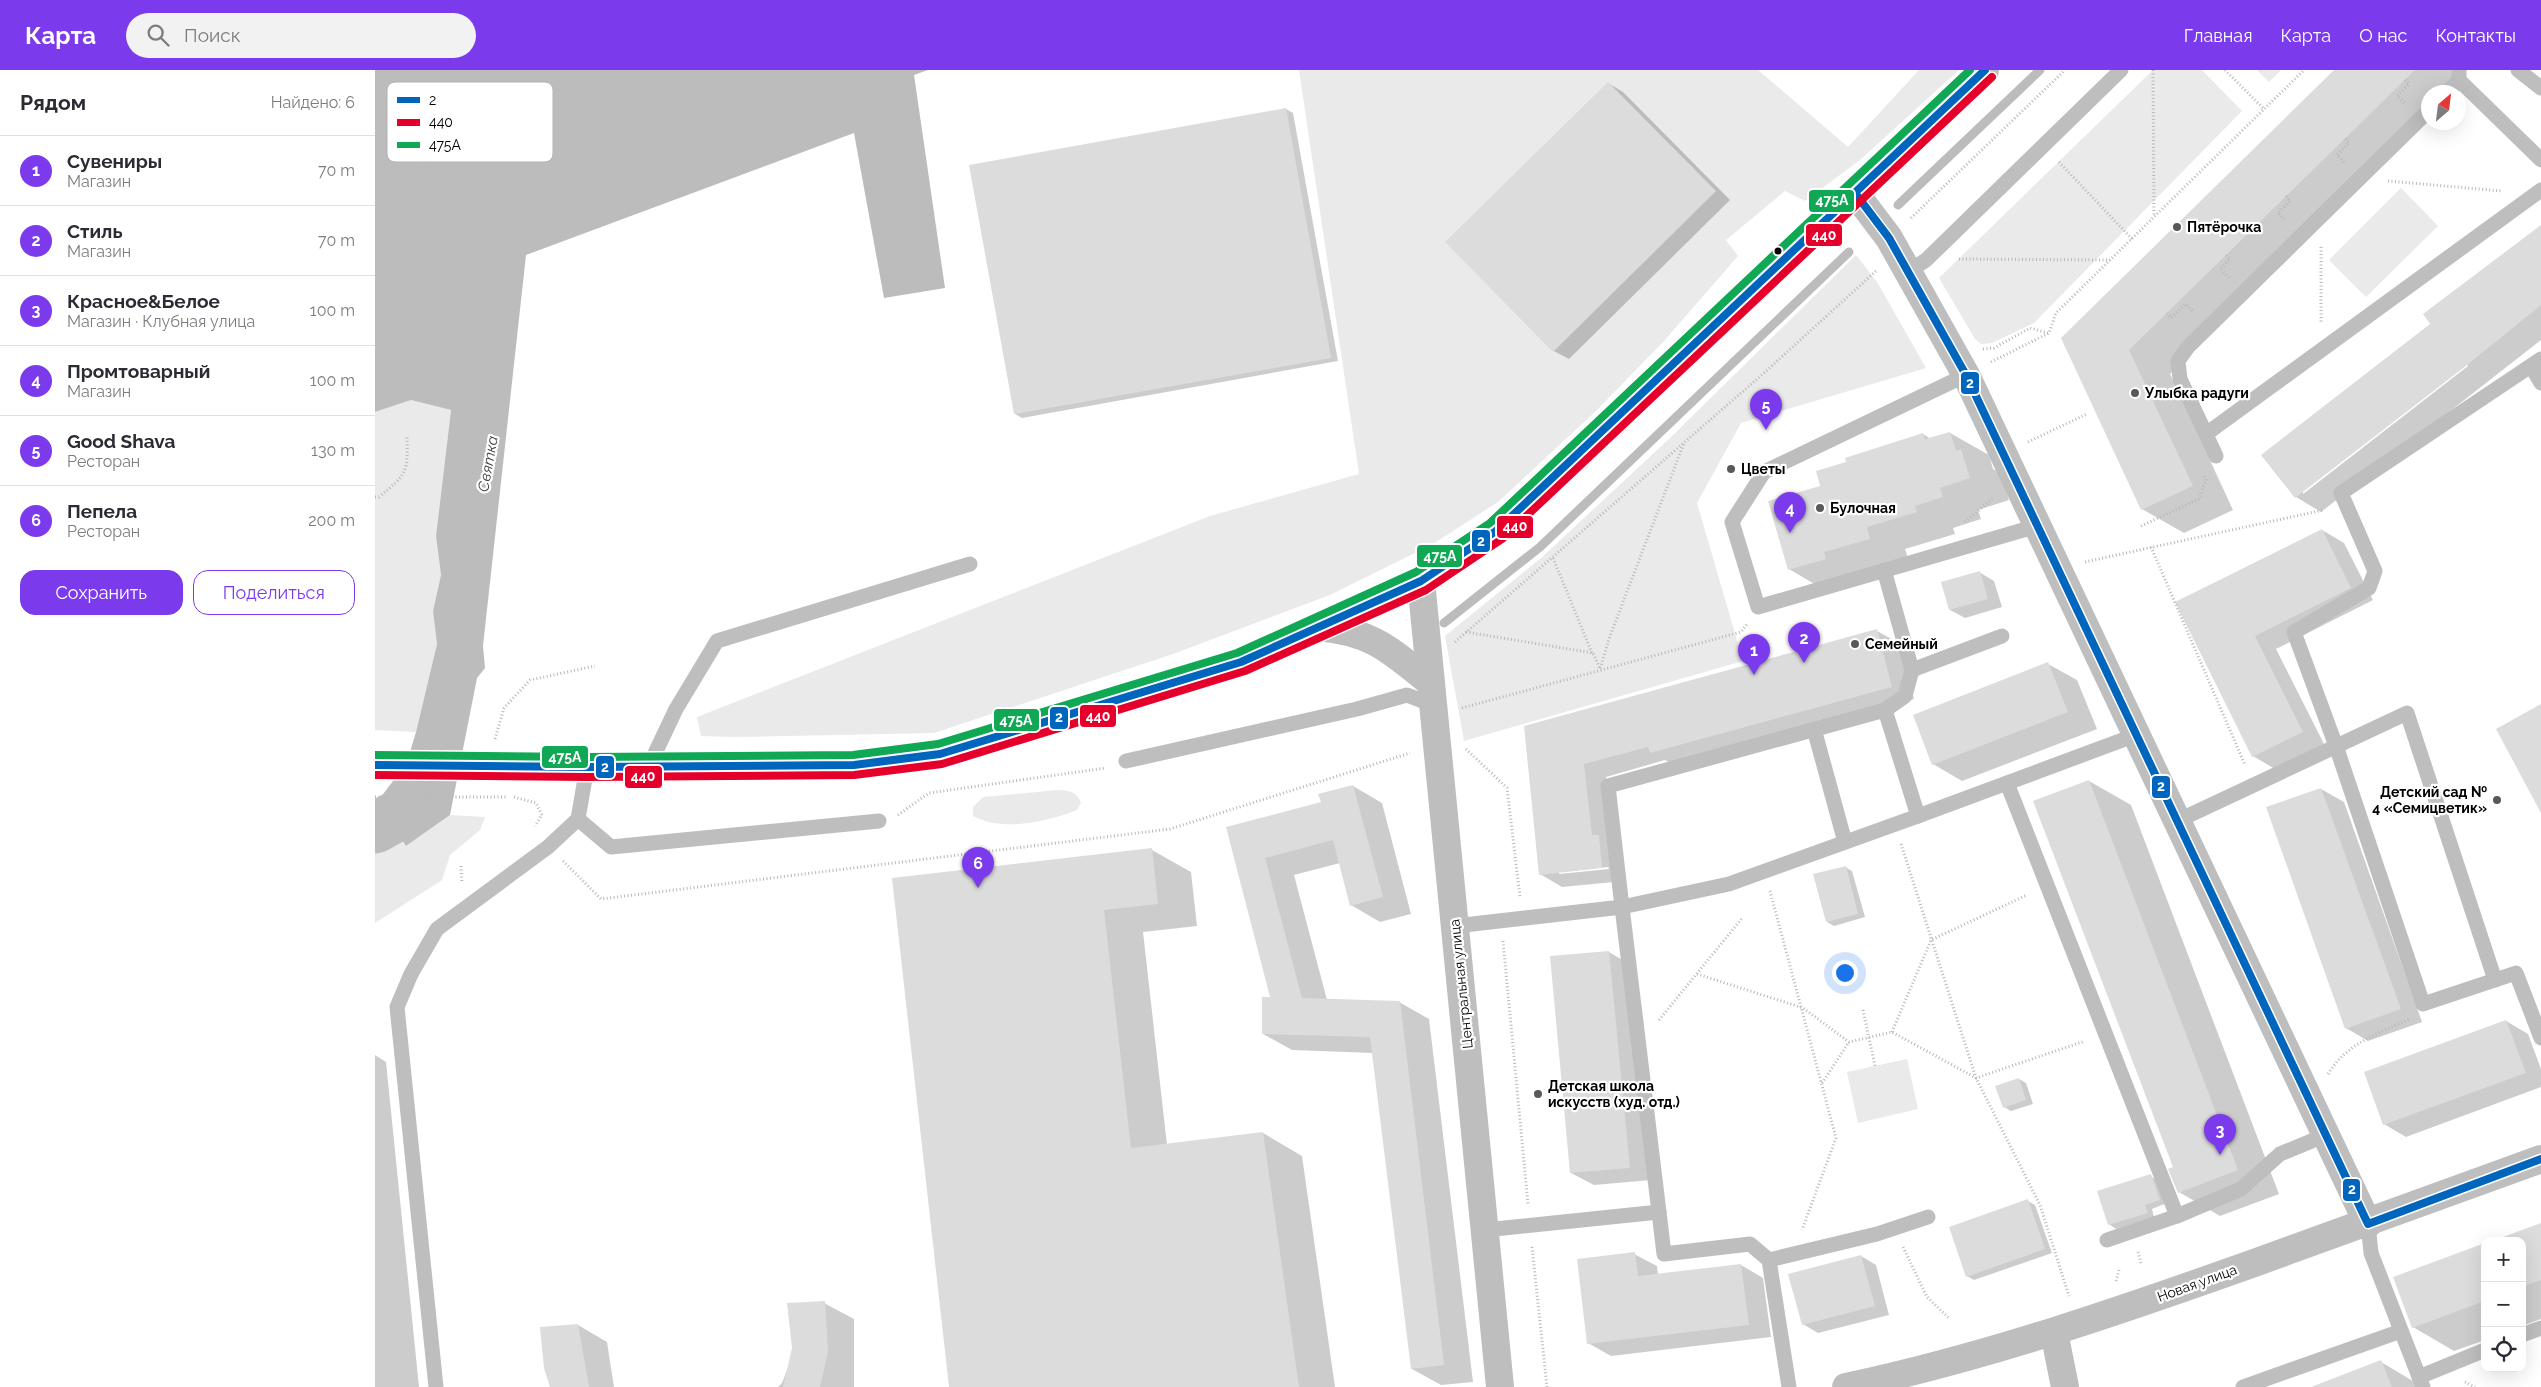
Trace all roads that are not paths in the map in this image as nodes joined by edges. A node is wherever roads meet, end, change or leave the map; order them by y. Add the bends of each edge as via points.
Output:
1 (1985, 70) edge
2 (2121, 70) edge
3 (2518, 70) edge
4 (2459, 75) edge
5 (2541, 88) edge
6 (2421, 118) edge
7 (2541, 160) edge
8 (2538, 192) edge
9 (1855, 193) junction
10 (1908, 272) junction
11 (2536, 362) edge
12 (1966, 375) junction
13 (2541, 382) edge
14 (2206, 434) junction
15 (2216, 456) dead end
16 (2037, 526) junction
17 (970, 564) dead end
18 (1884, 570) junction
19 (1421, 581) junction
20 (1318, 627) junction
21 (2002, 636) dead end
22 (1912, 670) junction
23 (1432, 694) junction
24 (1885, 710) junction
25 (1814, 730) junction
26 (2136, 735) junction
27 (2336, 746) junction
28 (1126, 761) road end
29 (375, 765) edge
30 (649, 766) junction
31 (587, 767) junction
32 (2007, 783) junction
33 (1918, 816) junction
34 (578, 819) junction
35 (879, 821) road end
36 (2177, 821) junction
37 (1845, 842) junction
38 (1622, 908) junction
39 (1455, 926) junction
40 (2495, 980) junction
41 (2541, 1038) edge
42 (2326, 1135) junction
43 (2541, 1158) edge
44 (1659, 1212) junction
45 (2177, 1216) junction
46 (1928, 1217) dead end
47 (2368, 1224) junction
48 (1485, 1230) junction
49 (2107, 1240) dead end
50 (1769, 1260) junction
51 (2066, 1328) junction
52 (2541, 1328) edge
53 (2401, 1331) junction
54 (2526, 1334) edge
55 (2481, 1352) edge
56 (2421, 1382) edge
57 (1860, 1386) edge
58 (436, 1387) edge
59 (1500, 1387) edge
60 (1789, 1387) edge
61 (2065, 1387) edge
62 (2243, 1387) edge

1 - 9 main road
2 - 10 lane via 1926,260
3 - 5 lane
4 - 7 lane
6 - 14 lane via 2188,347 2178,361 2180,379
8 - 14 lane
9 - 10 street via 1889,238
9 - 19 main road via 1496,531
10 - 12 street
11 - 13 lane
11 - 27 lane via 2341,493 2375,571 2369,588 2294,632
12 - 16 street
12 - 18 lane via 1764,472 1733,522 1758,607
14 - 15 lane
16 - 18 lane
16 - 26 street
17 - 30 lane via 717,641 676,709
18 - 22 lane
19 - 20 main road
19 - 23 street, Центральная улица
20 - 23 street via 1345,630 1393,651
20 - 30 main road via 1241,662 941,754 854,765
21 - 22 lane
22 - 24 lane via 1905,696
23 - 28 lane via 1407,695
23 - 39 street, Центральная улица
24 - 25 lane
24 - 33 lane
25 - 37 lane
25 - 38 lane via 1608,786
26 - 32 lane
26 - 36 street
27 - 36 lane
27 - 40 lane via 2423,1004
27 - 40 lane via 2407,713
29 - 31 main road
30 - 31 main road
31 - 34 lane
32 - 33 lane
32 - 45 lane
33 - 37 lane
34 - 35 lane via 611,847
34 - 58 lane via 548,847 437,929 411,974 397,1007
36 - 42 street
37 - 38 lane via 1729,884
38 - 39 lane
38 - 44 lane
39 - 48 street, Центральная улица
40 - 41 lane via 2517,973
42 - 45 lane via 2280,1154 2241,1189
42 - 47 street
43 - 47 street, Новая улица
44 - 48 lane
44 - 50 lane via 1664,1254 1750,1244
45 - 49 lane
46 - 50 lane
47 - 51 street, Новая улица
47 - 53 lane via 2371,1253
48 - 59 street, Центральная улица
50 - 60 lane
51 - 57 street, Новая улица
51 - 61 street
52 - 54 lane
53 - 56 lane
53 - 62 lane
55 - 56 lane

